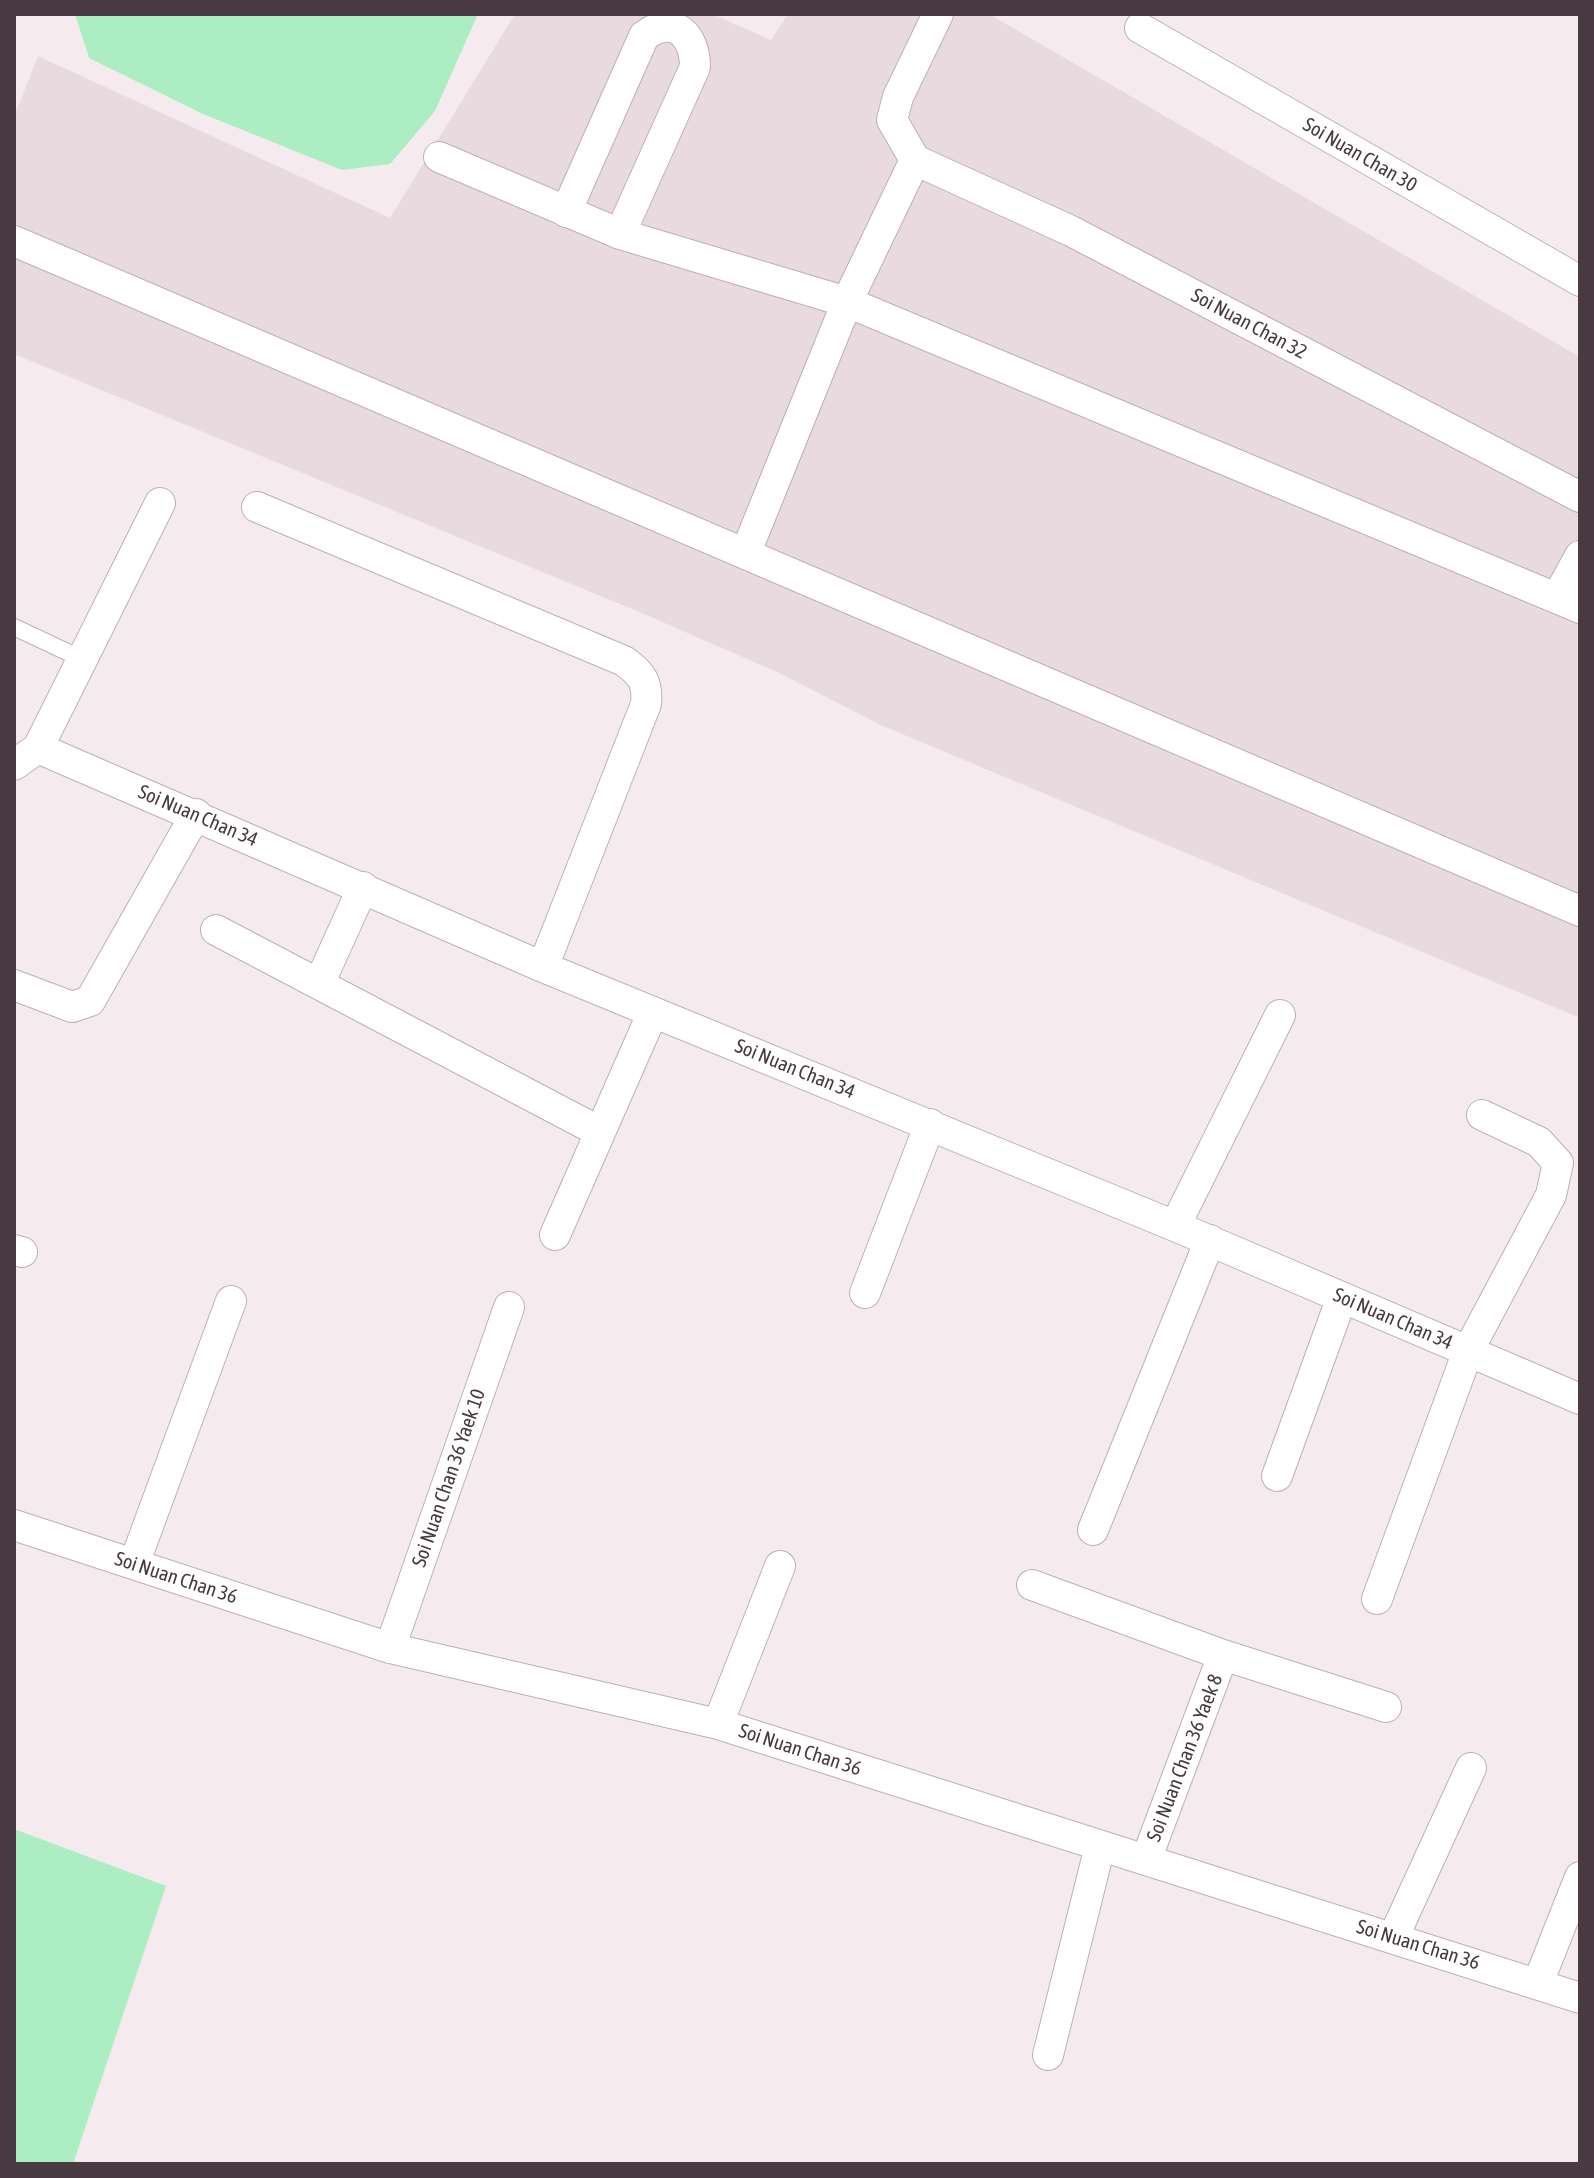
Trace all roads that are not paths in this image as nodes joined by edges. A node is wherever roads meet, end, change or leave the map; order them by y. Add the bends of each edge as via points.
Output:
1 (938, 14) edge
2 (1140, 28) dead end
3 (439, 157) dead end
4 (915, 160) junction
5 (566, 212) junction
6 (620, 234) junction
7 (14, 241) edge
8 (1580, 281) edge
9 (847, 302) junction
10 (1580, 497) edge
11 (160, 503) dead end
12 (257, 507) dead end
13 (746, 552) junction
14 (1580, 556) edge
15 (1568, 603) edge
16 (14, 627) edge
17 (82, 659) junction
18 (26, 756) edge
19 (196, 814) junction
20 (363, 887) junction
21 (1580, 911) edge
22 (216, 930) dead end
23 (543, 967) junction
24 (319, 984) junction
25 (14, 985) edge
26 (653, 1012) junction
27 (1280, 1015) dead end
28 (1482, 1115) dead end
29 (930, 1124) junction
30 (600, 1132) junction
31 (1175, 1226) junction
32 (555, 1235) dead end
33 (1210, 1240) junction
34 (865, 1293) dead end
35 (1342, 1297) junction
36 (231, 1301) dead end
37 (509, 1307) dead end
38 (1468, 1351) junction
39 (1580, 1399) edge
40 (1277, 1476) dead end
41 (14, 1525) edge
42 (1093, 1530) dead end
43 (134, 1564) junction
44 (780, 1566) dead end
45 (1032, 1585) dead end
46 (1377, 1599) dead end
47 (390, 1648) junction
48 (1223, 1655) junction
49 (1386, 1707) dead end
50 (718, 1724) junction
51 (1471, 1768) dead end
52 (1100, 1846) junction
53 (1146, 1860) junction
54 (1580, 1877) edge
55 (1394, 1936) junction
56 (1538, 1983) junction
57 (1580, 1998) edge
58 (1048, 2055) dead end

1 - 4 street via 892,120
2 - 8 street, Soi Nuan Chan 30
3 - 5 street
4 - 9 street
4 - 10 street, Soi Nuan Chan 32 via 1071,231
5 - 6 street
5 - 6 street via 644,36 669,25 685,34 695,50 695,67
6 - 9 street
7 - 13 street
9 - 13 street
9 - 15 street
11 - 17 street
12 - 23 street via 642,673 646,704
13 - 21 street
14 - 15 street
16 - 17 lane
17 - 18 street
18 - 19 street, Soi Nuan Chan 34
19 - 20 street, Soi Nuan Chan 34
19 - 25 street via 90,1001 72,1007
20 - 23 street, Soi Nuan Chan 34
20 - 24 street
22 - 24 street
23 - 26 street, Soi Nuan Chan 34
24 - 30 street
26 - 29 street, Soi Nuan Chan 34
26 - 30 street
27 - 31 street
28 - 38 street via 1539,1142 1558,1163 1551,1195
29 - 31 street, Soi Nuan Chan 34
29 - 34 street
30 - 32 street
31 - 33 street, Soi Nuan Chan 34
33 - 35 street, Soi Nuan Chan 34
33 - 42 street
35 - 38 street, Soi Nuan Chan 34
35 - 40 street
36 - 43 street
37 - 47 street, Soi Nuan Chan 36 Yaek 10
38 - 39 street, Soi Nuan Chan 34
38 - 46 street
41 - 43 street, Soi Nuan Chan 36
43 - 47 street, Soi Nuan Chan 36
44 - 50 street
45 - 48 street
47 - 50 street, Soi Nuan Chan 36
48 - 49 street
48 - 53 street, Soi Nuan Chan 36 Yaek 8
50 - 52 street, Soi Nuan Chan 36
51 - 55 street
52 - 53 street, Soi Nuan Chan 36
52 - 58 street
53 - 55 street, Soi Nuan Chan 36
54 - 56 street
55 - 56 street, Soi Nuan Chan 36
56 - 57 street, Soi Nuan Chan 36

